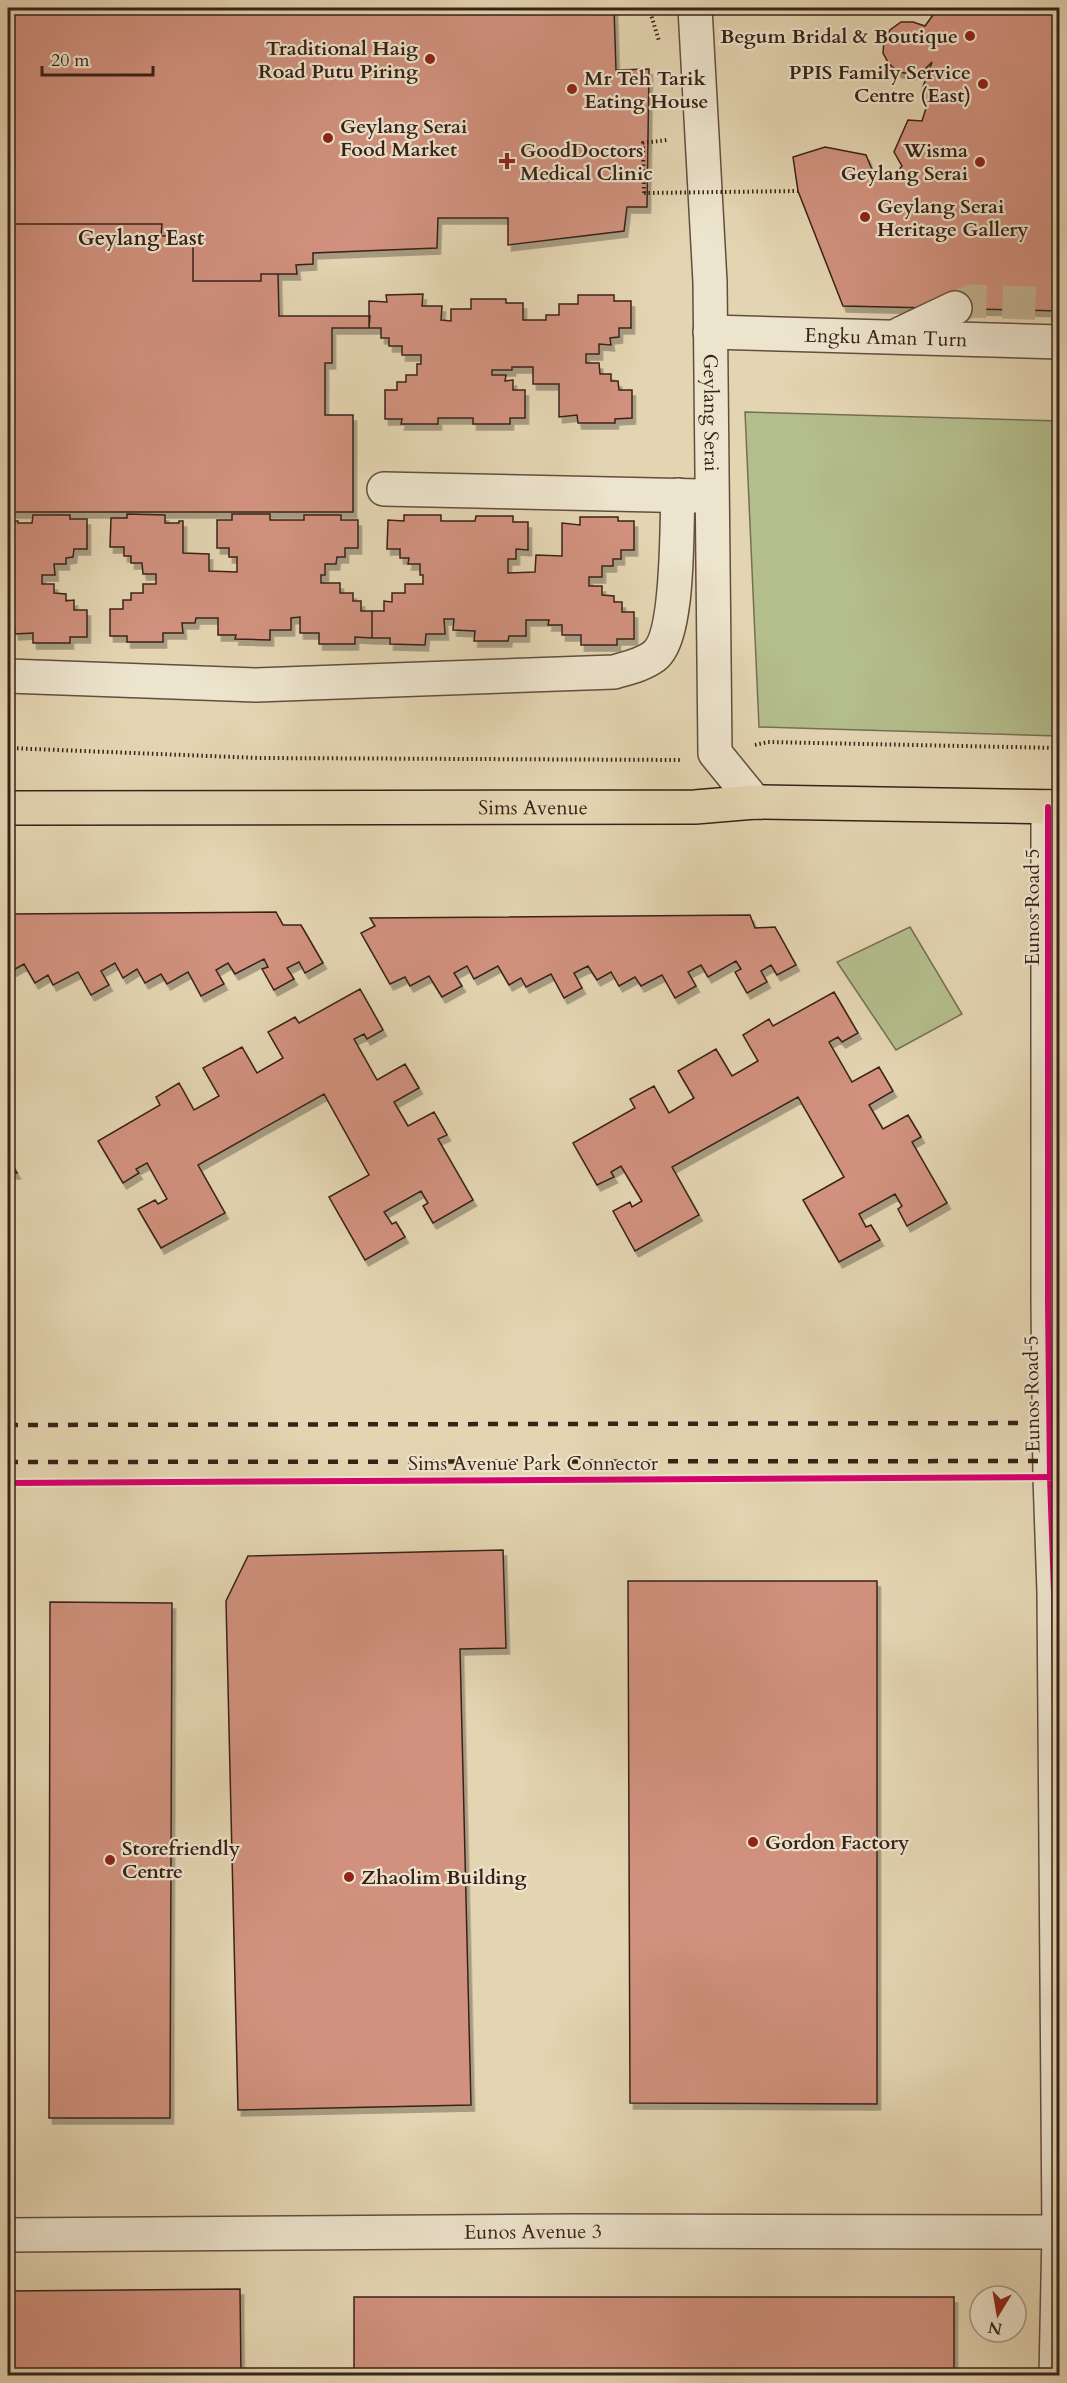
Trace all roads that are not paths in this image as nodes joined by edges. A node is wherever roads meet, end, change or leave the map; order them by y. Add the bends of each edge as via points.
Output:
1 (695, 8) edge
2 (955, 308) tunnel mouth
3 (710, 332) junction
4 (893, 337) junction
5 (1059, 342) edge
6 (384, 489) dead end
7 (678, 495) junction
8 (711, 497) junction
9 (8, 676) edge
10 (755, 802) junction
11 (1054, 807) edge
12 (8, 808) edge
13 (1054, 1303) edge
14 (1056, 1540) edge
15 (1057, 1592) edge
16 (1059, 2232) edge
17 (8, 2235) edge
18 (1056, 2376) edge

1 - 3 street, Geylang Serai
2 - 4 street
3 - 4 street, Engku Aman Turn
3 - 8 street, Geylang Serai
4 - 5 street, Engku Aman Turn
6 - 7 street
7 - 8 street
7 - 9 street via 668,637 655,657 614,672 256,685
8 - 10 street, Geylang Serai via 715,753
10 - 11 main road, Sims Avenue
10 - 12 main road, Sims Avenue via 695,807
11 - 13 street, Eunos Road 5
13 - 14 street, Eunos Road 5
14 - 15 street, Eunos Road 5
15 - 16 street, Eunos Road 5
16 - 17 street, Eunos Avenue 3
16 - 18 street, Eunos Road 5

